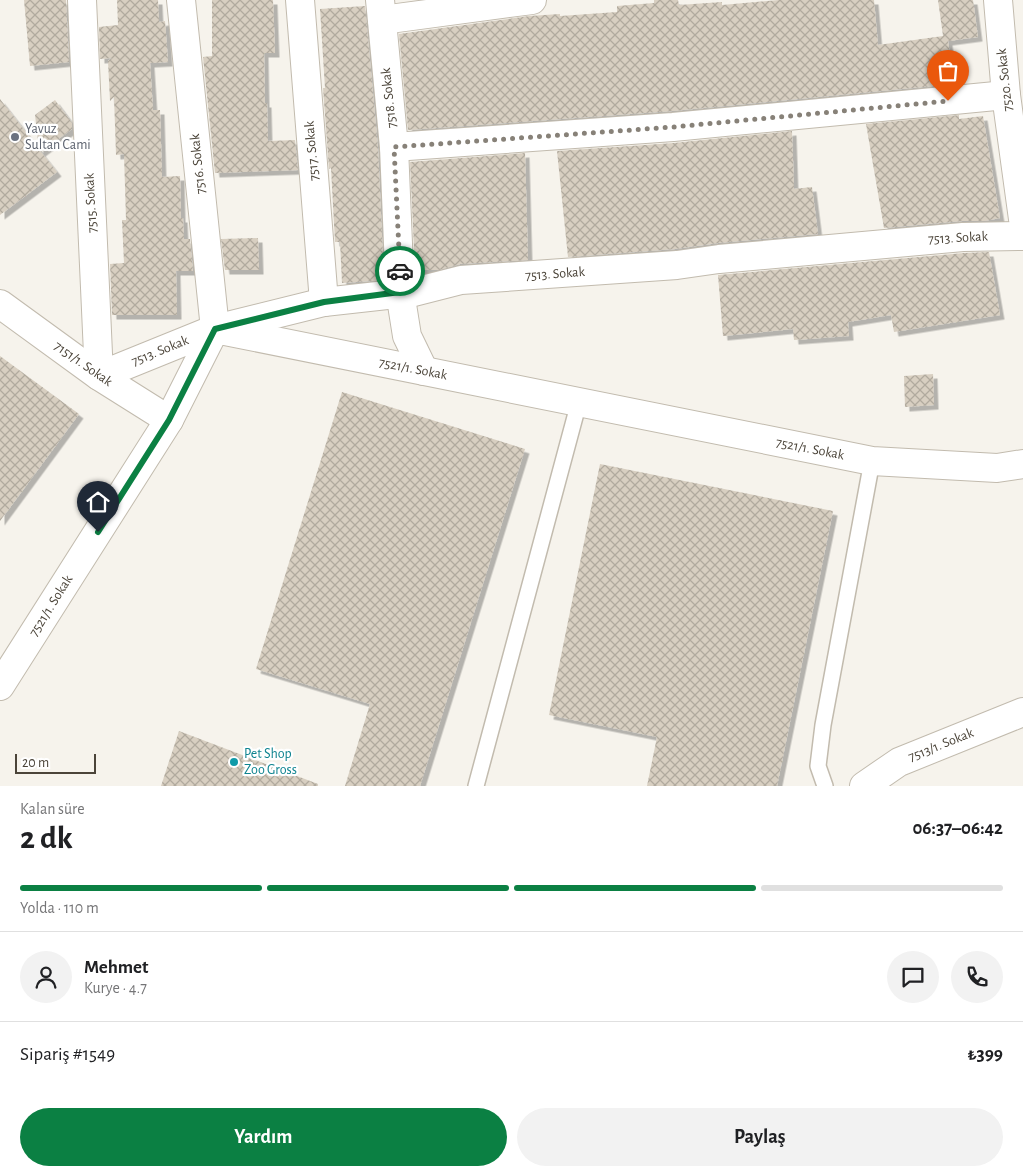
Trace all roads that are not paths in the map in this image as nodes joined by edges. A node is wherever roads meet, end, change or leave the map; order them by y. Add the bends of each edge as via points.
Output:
1 (82, 0) edge
2 (181, 0) edge
3 (300, 0) edge
4 (532, 0) edge
5 (998, 0) edge
6 (381, 10) edge
7 (1006, 95) junction
8 (394, 147) junction
9 (1023, 219) edge
10 (1023, 236) edge
11 (400, 292) junction
12 (324, 302) junction
13 (0, 304) edge
14 (215, 329) junction
15 (424, 371) junction
16 (99, 376) junction
17 (579, 402) junction
18 (169, 420) junction
19 (872, 461) junction
20 (1023, 464) edge
21 (2, 678) edge
22 (1023, 712) edge
23 (476, 786) edge
24 (825, 786) edge
25 (864, 786) edge

1 - 16 street, 7515. Sokak
2 - 14 street, 7516. Sokak
3 - 12 street, 7517. Sokak
4 - 6 street
5 - 7 street, 7520. Sokak
6 - 8 street, 7518. Sokak
7 - 8 street via 673,127
7 - 9 street, 7520. Sokak
8 - 11 street, 7518. Sokak
10 - 11 street, 7513. Sokak via 963,237 676,265 461,280 414,292
11 - 12 street, 7513. Sokak
11 - 15 street, 7518. Sokak via 407,336
12 - 14 street, 7513. Sokak
13 - 16 street, 7151/1. Sokak
14 - 15 street, 7521/1. Sokak
14 - 16 street, 7513. Sokak
14 - 18 street, 7521/1. Sokak
15 - 17 street, 7521/1. Sokak
16 - 18 street, 7151/1. Sokak
17 - 19 street, 7521/1. Sokak
17 - 23 lane
18 - 21 street, 7521/1. Sokak
19 - 20 street, 7521/1. Sokak via 997,468
19 - 24 lane via 818,766
22 - 25 street, 7513/1. Sokak via 898,762

